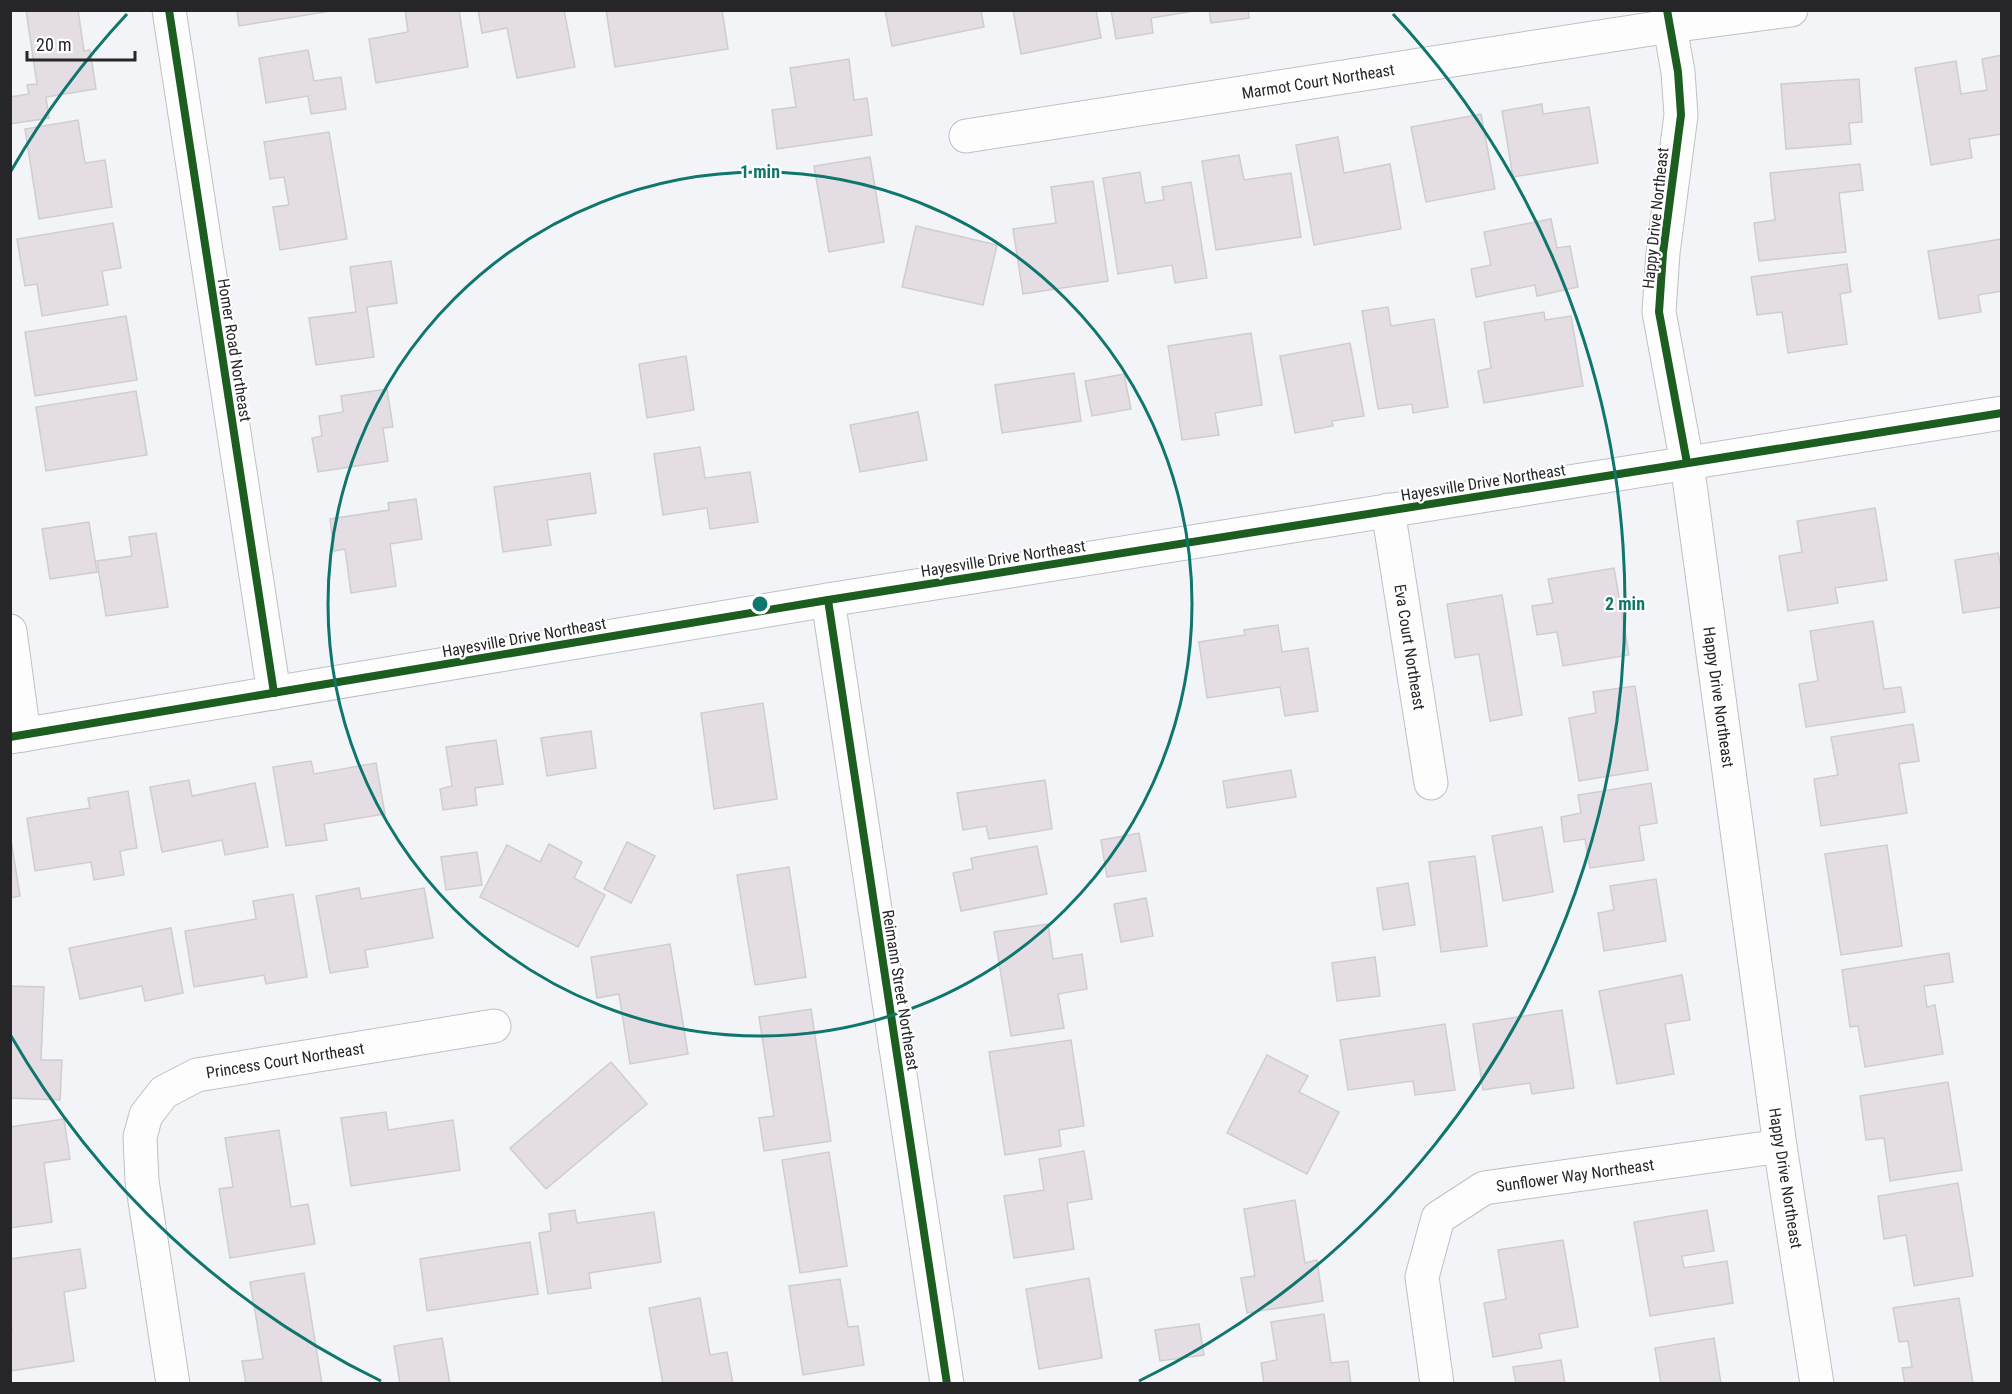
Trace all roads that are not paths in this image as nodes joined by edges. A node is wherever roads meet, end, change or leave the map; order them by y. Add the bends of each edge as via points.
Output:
1 (169, 10) edge
2 (1791, 10) edge
3 (1669, 18) edge
4 (966, 136) dead end
5 (2001, 413) edge
6 (1687, 463) junction
7 (1388, 510) junction
8 (828, 600) junction
9 (10, 631) edge
10 (274, 693) junction
11 (17, 736) edge
12 (1431, 783) dead end
13 (494, 1026) dead end
14 (1780, 1146) junction
15 (173, 1383) edge
16 (947, 1383) edge
17 (1437, 1383) edge
18 (1817, 1383) edge

1 - 10 street, Homer Road Northeast
2 - 3 street, Marmot Court Northeast
3 - 4 street, Marmot Court Northeast
3 - 6 street, Happy Drive Northeast via 1681,115 1659,312
5 - 6 street, Hayesville Drive Northeast
6 - 7 street, Hayesville Drive Northeast
6 - 14 street, Happy Drive Northeast
7 - 8 street, Hayesville Drive Northeast
7 - 12 street, Eva Court Northeast
8 - 10 street, Hayesville Drive Northeast
8 - 16 street, Reimann Street Northeast
9 - 11 street
10 - 11 street, Hayesville Drive Northeast
13 - 15 street, Princess Court Northeast via 197,1075 164,1092 146,1115 140,1137 142,1182
14 - 17 street, Sunflower Way Northeast via 1484,1188 1438,1218 1422,1277
14 - 18 street, Happy Drive Northeast

